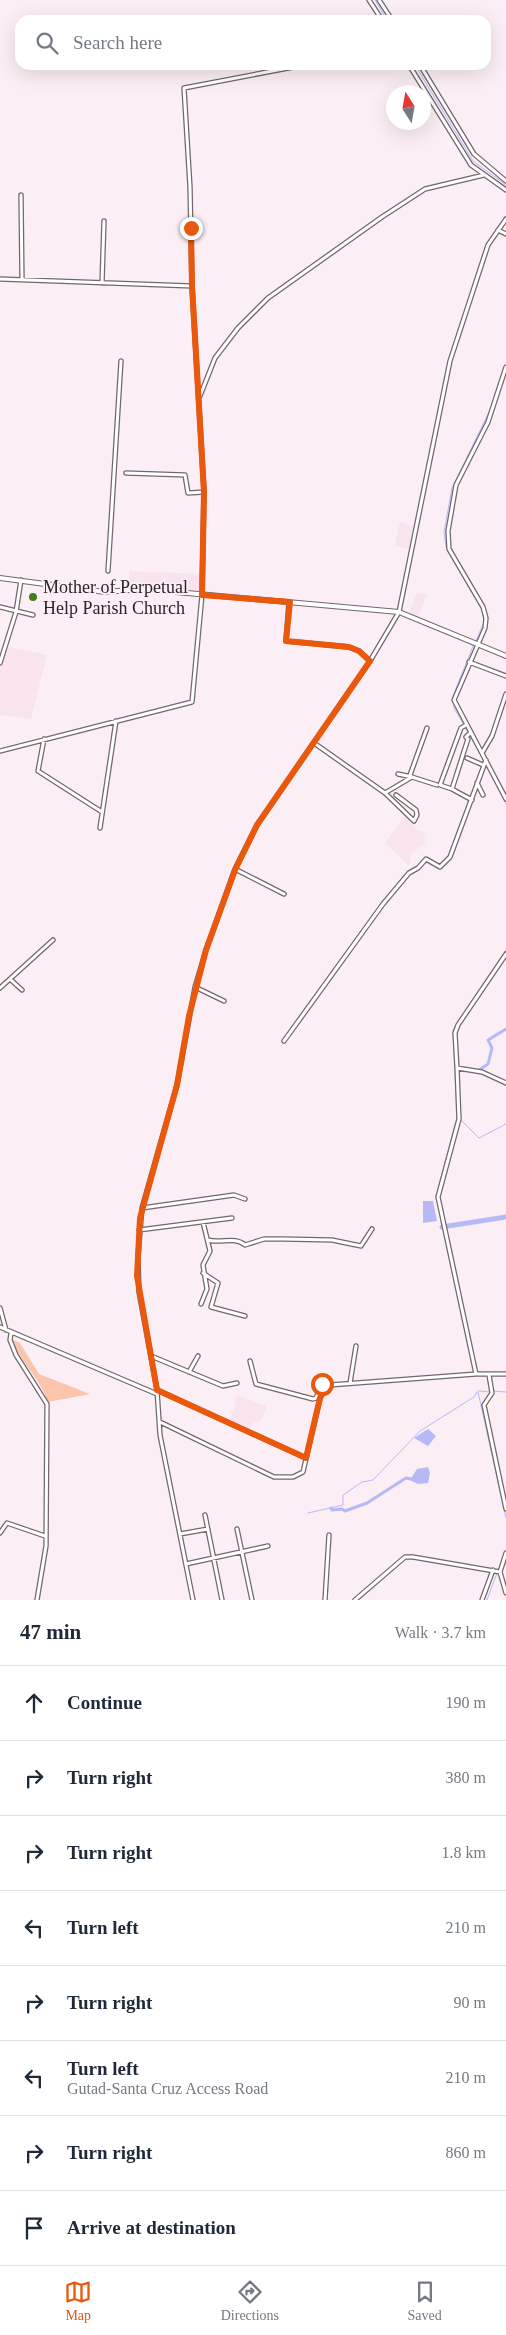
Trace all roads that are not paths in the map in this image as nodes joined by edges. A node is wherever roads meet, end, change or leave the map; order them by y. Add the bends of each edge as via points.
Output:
1 (369, 0) edge
2 (379, 0) edge
3 (379, 15) edge
4 (389, 15) edge
5 (278, 70) edge
6 (413, 70) edge
7 (423, 70) edge
8 (484, 175) junction
9 (506, 181) edge
10 (506, 190) edge
11 (21, 194) dead end
12 (506, 219) edge
13 (104, 221) dead end
14 (498, 230) junction
15 (506, 234) edge
16 (0, 279) edge
17 (22, 279) junction
18 (102, 283) junction
19 (192, 286) junction
20 (121, 361) dead end
21 (506, 367) edge
22 (200, 397) junction
23 (126, 473) dead end
24 (204, 492) junction
25 (108, 571) dead end
26 (0, 578) edge
27 (21, 580) junction
28 (202, 595) junction
29 (290, 602) junction
30 (0, 607) edge
31 (16, 612) junction
32 (399, 612) junction
33 (33, 615) dead end
34 (476, 644) junction
35 (506, 656) edge
36 (370, 661) junction
37 (469, 662) junction
38 (0, 664) edge
39 (506, 676) edge
40 (506, 694) edge
41 (116, 720) junction
42 (466, 725) junction
43 (427, 728) dead end
44 (470, 733) junction
45 (44, 740) junction
46 (314, 743) junction
47 (0, 751) edge
48 (482, 754) junction
49 (467, 758) dead end
50 (486, 760) junction
51 (483, 765) junction
52 (398, 774) dead end
53 (412, 777) junction
54 (477, 782) junction
55 (437, 785) dead end
56 (452, 789) junction
57 (385, 793) junction
58 (483, 795) dead end
59 (396, 796) dead end
60 (506, 799) edge
61 (472, 800) junction
62 (102, 812) junction
63 (100, 828) dead end
64 (235, 870) junction
65 (284, 894) dead end
66 (53, 940) dead end
67 (506, 954) edge
68 (10, 980) junction
69 (195, 987) junction
70 (0, 988) edge
71 (22, 990) dead end
72 (224, 1001) dead end
73 (284, 1041) dead end
74 (457, 1068) junction
75 (506, 1083) edge
76 (245, 1199) dead end
77 (142, 1208) junction
78 (232, 1218) dead end
79 (203, 1222) junction
80 (372, 1229) dead end
81 (139, 1230) junction
82 (208, 1240) junction
83 (203, 1272) junction
84 (201, 1304) dead end
85 (0, 1308) edge
86 (245, 1316) dead end
87 (4, 1328) edge
88 (11, 1333) junction
89 (356, 1346) dead end
90 (150, 1356) junction
91 (198, 1356) dead end
92 (250, 1361) dead end
93 (189, 1372) junction
94 (476, 1374) junction
95 (506, 1374) edge
96 (490, 1375) junction
97 (237, 1383) dead end
98 (350, 1383) junction
99 (326, 1388) junction
100 (157, 1392) junction
101 (160, 1422) junction
102 (306, 1458) junction
103 (506, 1509) edge
104 (205, 1515) dead end
105 (208, 1529) junction
106 (237, 1529) dead end
107 (0, 1533) edge
108 (180, 1534) junction
109 (328, 1535) dead end
110 (45, 1536) junction
111 (268, 1546) dead end
112 (240, 1552) junction
113 (506, 1553) edge
114 (214, 1557) junction
115 (186, 1564) junction
116 (497, 1571) junction
117 (506, 1593) edge
118 (37, 1600) edge
119 (193, 1600) edge
120 (222, 1600) edge
121 (252, 1600) edge
122 (325, 1600) edge
123 (355, 1600) edge
124 (482, 1600) edge

1 - 3 street
2 - 4 street
5 - 19 street via 184,88
6 - 8 street via 458,146 471,165
7 - 9 street via 474,154
8 - 10 street
8 - 22 street via 425,189 268,298 238,328 215,358
11 - 17 street
12 - 14 street
13 - 18 street
14 - 15 street
14 - 32 street via 488,245 450,361
16 - 17 street
17 - 18 street
18 - 19 street
19 - 22 street
20 - 25 street
21 - 34 street via 488,422 456,485 448,531 450,548 486,618 485,628
22 - 24 street
23 - 24 street via 185,475 188,493
24 - 28 street
26 - 27 main road
27 - 28 main road via 105,592 142,589
27 - 31 street
28 - 29 main road
28 - 41 street via 192,702
29 - 32 main road
29 - 36 street via 286,641 349,647
30 - 31 street
31 - 33 street
31 - 38 street
32 - 34 main road
32 - 36 street
34 - 35 main road
34 - 37 street
36 - 46 street
37 - 39 street
37 - 42 street via 454,700
40 - 48 street via 492,736
41 - 45 street
41 - 62 street
42 - 44 street
42 - 56 street via 461,728 440,786
43 - 53 street via 412,764
44 - 48 street
44 - 56 street via 466,737 464,755
45 - 47 street
45 - 62 street via 38,771
46 - 57 street
46 - 64 street via 257,825
48 - 50 street
49 - 51 street
50 - 51 street
50 - 60 street
51 - 54 street
52 - 53 street
53 - 55 street
53 - 57 street
54 - 58 street
54 - 61 street
56 - 61 street
57 - 59 street via 414,821 416,810
61 - 73 street via 450,857 440,867 426,859 409,873
62 - 63 street
64 - 65 street
64 - 69 street
66 - 68 street
67 - 74 street via 458,1025 455,1033
68 - 70 street
68 - 71 street
69 - 72 street
69 - 77 street via 177,1085
74 - 75 street via 482,1072
74 - 94 street via 459,1119 438,1197
76 - 77 street via 234,1195
77 - 81 street
78 - 79 street
79 - 81 street
79 - 82 street
80 - 82 street via 361,1246 332,1240 264,1239 245,1245 236,1240 218,1244
81 - 90 street via 137,1276
82 - 83 street via 210,1254 203,1265
83 - 84 street via 207,1289
83 - 86 street via 218,1283 211,1307
85 - 87 street
87 - 88 street
88 - 100 street
88 - 110 street via 10,1340 16,1355 47,1404
89 - 98 street
90 - 93 street
90 - 100 street
91 - 93 street
92 - 99 street via 256,1384 313,1399 322,1384
93 - 97 street via 223,1386
94 - 96 street
94 - 98 street
95 - 96 street
96 - 103 street via 492,1393 484,1405
98 - 99 street
99 - 102 street via 320,1398
100 - 101 street
100 - 102 street
101 - 102 street via 274,1477 299,1476
101 - 108 street
104 - 105 street
105 - 108 street
105 - 114 street
106 - 112 street
107 - 110 street via 7,1523
108 - 115 street
109 - 122 street
110 - 118 street
111 - 112 street
112 - 114 street
112 - 121 street
113 - 116 street
114 - 115 street
114 - 120 street
115 - 119 street
116 - 117 street
116 - 123 street via 405,1558
116 - 124 street

